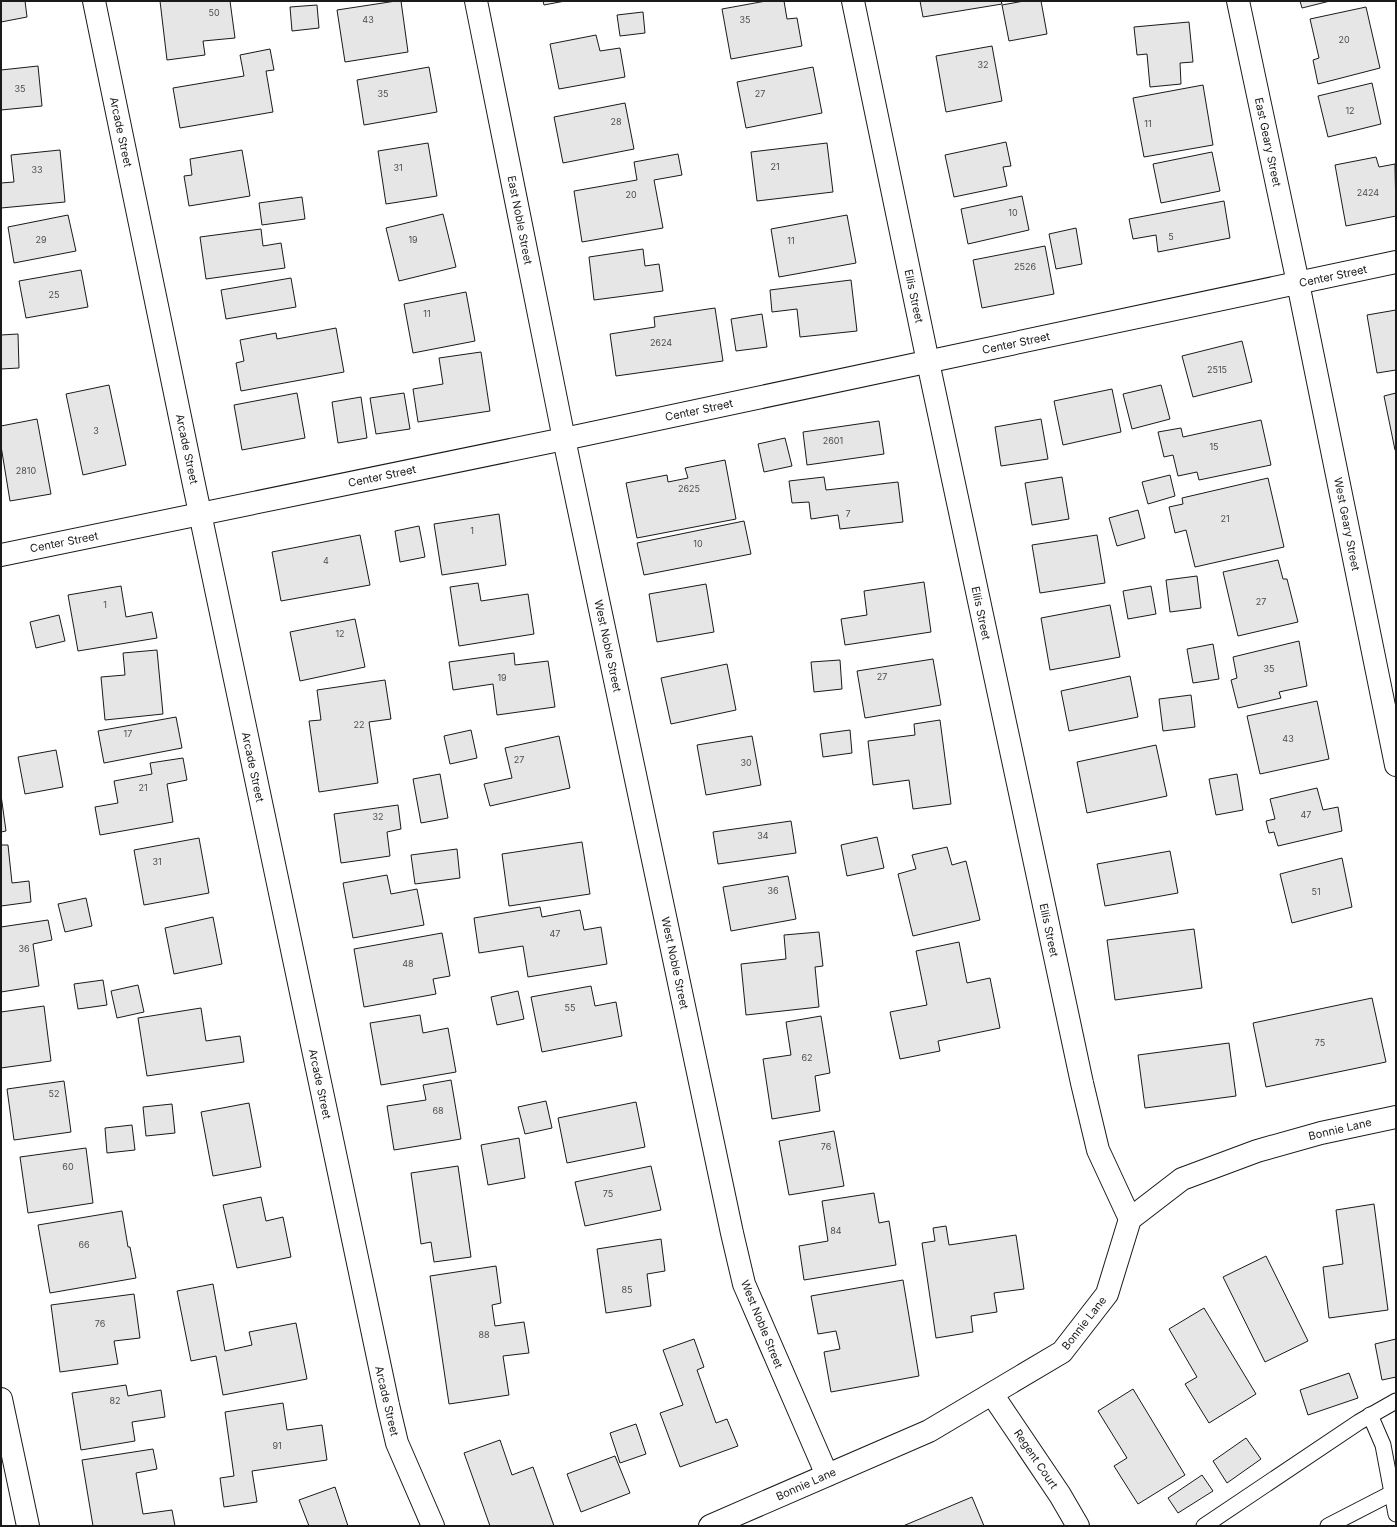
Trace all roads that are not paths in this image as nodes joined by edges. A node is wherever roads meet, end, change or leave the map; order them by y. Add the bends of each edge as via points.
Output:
1 (94, 1) edge
2 (476, 1) edge
3 (853, 1) edge
4 (1238, 1) edge
5 (1396, 262) edge
6 (1298, 283) junction
7 (928, 362) junction
8 (564, 439) junction
9 (200, 514) junction
10 (1, 555) edge
11 (1396, 765) edge
12 (1396, 1117) edge
13 (1130, 1219) junction
14 (992, 1394) junction
15 (1, 1399) edge
16 (1396, 1401) edge
17 (1370, 1415) junction
18 (3, 1424) edge
19 (826, 1475) junction
20 (1392, 1493) junction
21 (1396, 1514) edge
22 (28, 1526) edge
23 (433, 1526) edge
24 (710, 1526) edge
25 (1078, 1526) edge
26 (1206, 1526) edge
27 (1328, 1526) edge

1 - 9 street, Arcade Street
2 - 8 street, East Noble Street
3 - 7 street, Ellis Street
4 - 6 street, East Geary Street
5 - 6 street, Center Street
6 - 7 street, Center Street
6 - 11 street, West Geary Street
7 - 8 street, Center Street
7 - 13 street, Ellis Street via 1098,1150
8 - 9 street, Center Street
8 - 19 street, West Noble Street via 744,1284
9 - 10 street, Center Street
9 - 23 street, Arcade Street via 388,1405 397,1443
12 - 13 street, Bonnie Lane via 1314,1135 1182,1179
13 - 14 street, Bonnie Lane via 1107,1294 1062,1352
14 - 19 street, Bonnie Lane via 929,1431
14 - 25 street, Regent Court
15 - 18 street
16 - 17 lane
17 - 20 lane via 1383,1445
17 - 26 lane
18 - 22 street
19 - 24 street, Bonnie Lane
20 - 21 lane
20 - 27 lane

